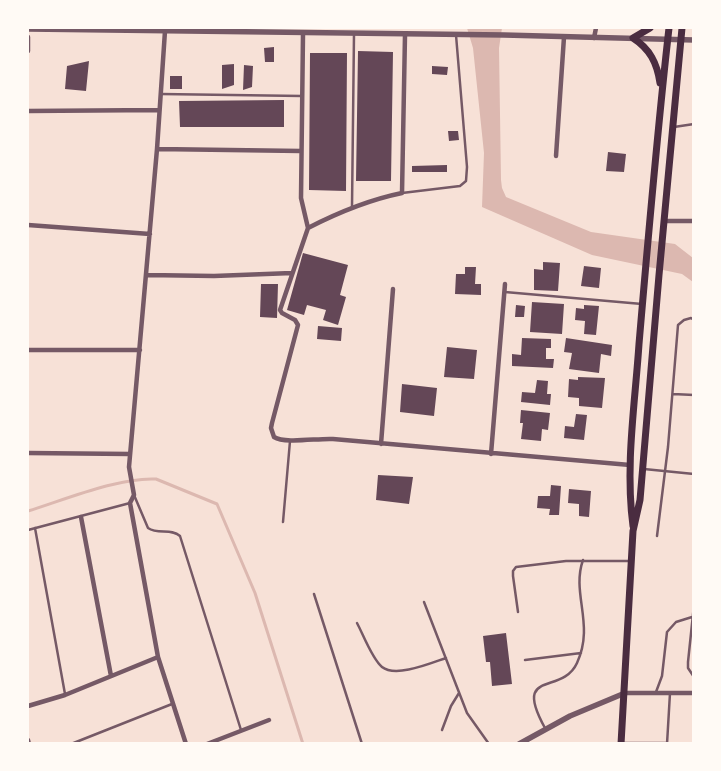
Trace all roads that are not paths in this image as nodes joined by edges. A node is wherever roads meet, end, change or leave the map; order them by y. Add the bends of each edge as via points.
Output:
1 (452, 28) edge
2 (596, 28) edge
3 (650, 28) edge
4 (669, 28) edge
5 (682, 28) edge
6 (28, 29) edge
7 (150, 29) edge
8 (227, 30) edge
9 (291, 30) edge
10 (165, 31) junction
11 (303, 34) junction
12 (354, 34) junction
13 (405, 35) junction
14 (456, 35) junction
15 (28, 37) edge
16 (564, 37) junction
17 (594, 38) junction
18 (634, 38) junction
19 (668, 39) junction
20 (680, 40) junction
21 (694, 40) edge
22 (28, 51) edge
23 (662, 93) junction
24 (161, 94) junction
25 (302, 96) junction
26 (160, 110) junction
27 (28, 111) edge
28 (694, 124) edge
29 (672, 127) junction
30 (157, 148) junction
31 (301, 151) junction
32 (556, 156) dead end
33 (402, 193) junction
34 (352, 207) junction
35 (664, 221) junction
36 (694, 221) edge
37 (28, 225) edge
38 (308, 228) junction
39 (150, 234) junction
40 (292, 273) junction
41 (146, 275) junction
42 (505, 284) dead end
43 (393, 289) dead end
44 (504, 292) junction
45 (642, 304) junction
46 (694, 320) edge
47 (28, 350) edge
48 (140, 350) junction
49 (672, 394) junction
50 (694, 395) edge
51 (290, 441) junction
52 (380, 444) junction
53 (28, 453) edge
54 (130, 454) junction
55 (491, 454) junction
56 (630, 464) junction
57 (642, 468) junction
58 (666, 472) junction
59 (694, 474) edge
60 (134, 495) junction
61 (130, 503) junction
62 (81, 517) junction
63 (283, 522) dead end
64 (35, 528) junction
65 (28, 530) edge
66 (633, 531) junction
67 (657, 536) dead end
68 (583, 560) junction
69 (632, 561) junction
70 (314, 594) dead end
71 (424, 602) dead end
72 (694, 605) edge
73 (518, 612) dead end
74 (692, 617) junction
75 (357, 623) dead end
76 (581, 653) junction
77 (158, 657) junction
78 (446, 658) junction
79 (526, 660) dead end
80 (111, 676) junction
81 (694, 677) edge
82 (656, 692) junction
83 (459, 693) junction
84 (625, 693) junction
85 (670, 693) junction
86 (694, 693) edge
87 (65, 695) junction
88 (172, 704) junction
89 (28, 706) edge
90 (269, 720) dead end
91 (545, 728) junction
92 (241, 730) junction
93 (442, 730) dead end
94 (28, 740) edge
95 (621, 743) edge
96 (667, 743) edge
97 (29, 744) edge
98 (71, 744) edge
99 (186, 744) edge
100 (207, 744) edge
101 (362, 744) edge
102 (489, 744) edge
103 (519, 744) edge

1 - 14 street
2 - 17 street
3 - 18 main road
4 - 19 main road
5 - 20 main road
6 - 7 street
7 - 10 street
8 - 9 street
8 - 10 street
9 - 11 street
10 - 24 street
11 - 12 street
11 - 25 street
12 - 13 street
12 - 34 lane
13 - 14 street
13 - 33 street
14 - 16 street
14 - 33 lane via 466,181 460,186
15 - 22 street
16 - 17 street
16 - 32 street
17 - 18 street
18 - 19 street
18 - 23 main road via 653,57
19 - 20 street
19 - 23 main road
20 - 21 street
20 - 29 main road
23 - 45 main road
24 - 25 lane
24 - 26 street
25 - 31 street
26 - 27 street
26 - 30 street
28 - 29 lane
29 - 35 main road
30 - 31 street
30 - 39 street
31 - 38 street via 301,198
33 - 34 street
34 - 38 street
35 - 36 street
35 - 57 main road
37 - 39 street
38 - 40 street
39 - 41 street
40 - 41 street
40 - 51 street via 280,310 298,325 271,428 274,437
41 - 48 street
42 - 44 street
43 - 52 street
44 - 45 lane
44 - 55 street
45 - 56 main road
46 - 49 lane via 684,320 678,325
47 - 48 street
48 - 54 street
49 - 50 lane
49 - 58 lane
51 - 52 street via 317,438
51 - 63 lane
52 - 55 street
53 - 54 street
54 - 60 street
55 - 56 street
56 - 66 main road via 629,498
57 - 58 lane
57 - 66 main road via 640,500
58 - 59 lane
58 - 67 lane
60 - 61 street
60 - 92 lane via 148,528 180,536
61 - 62 lane
61 - 77 street
62 - 64 lane
62 - 80 street
64 - 65 lane
64 - 87 lane
66 - 69 main road
68 - 69 lane
68 - 73 lane via 516,567 513,576
68 - 76 lane via 579,583 585,630
69 - 84 main road
70 - 101 lane
71 - 78 lane
72 - 74 lane
74 - 81 lane via 688,668
74 - 82 lane via 676,622 667,632 662,676
75 - 78 lane via 374,657 382,667 391,671
76 - 79 lane
76 - 91 lane via 567,677 540,686 536,692 534,706
77 - 80 street
77 - 88 street
78 - 83 lane
80 - 87 street
82 - 84 street
82 - 85 street
83 - 93 lane
83 - 102 lane via 467,713
84 - 91 street
84 - 95 main road
85 - 86 street
85 - 96 lane
87 - 89 street
88 - 98 lane
88 - 99 street
90 - 92 street
91 - 103 street
92 - 100 street
94 - 97 street
95 - 96 lane

